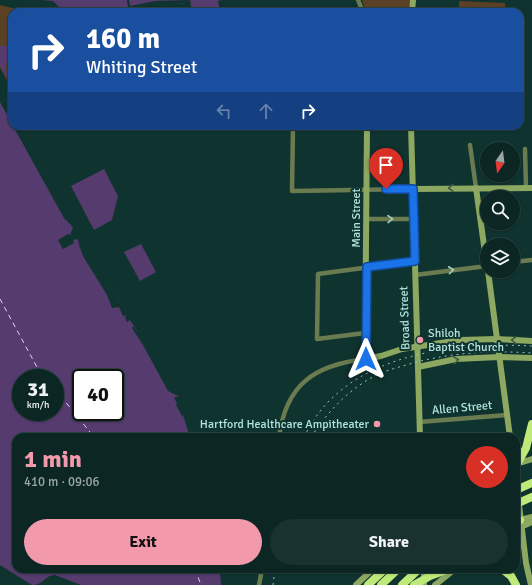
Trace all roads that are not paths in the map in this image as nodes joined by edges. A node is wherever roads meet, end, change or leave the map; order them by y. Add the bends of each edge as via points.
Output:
1 (293, 130) edge
2 (368, 130) edge
3 (411, 130) edge
4 (470, 145) dead end
5 (525, 149) dead end
6 (476, 188) junction
7 (529, 188) edge
8 (413, 189) junction
9 (367, 190) junction
10 (367, 219) junction
11 (414, 219) junction
12 (483, 238) edge
13 (532, 260) edge
14 (415, 261) junction
15 (520, 261) edge
16 (367, 267) junction
17 (480, 267) edge
18 (415, 275) junction
19 (489, 278) edge
20 (365, 334) junction
21 (497, 339) junction
22 (532, 341) edge
23 (417, 347) junction
24 (499, 357) junction
25 (532, 358) edge
26 (366, 359) junction
27 (418, 367) junction
28 (507, 414) junction
29 (420, 422) junction
30 (532, 424) edge
31 (280, 433) edge
32 (420, 433) edge
33 (509, 433) edge
34 (520, 459) edge
35 (532, 459) edge
36 (520, 464) edge
37 (532, 483) edge
38 (520, 488) edge
39 (532, 497) edge
40 (520, 502) edge
41 (532, 502) edge
42 (520, 507) edge
43 (532, 517) edge
44 (532, 522) edge
45 (520, 523) edge
46 (520, 524) edge
47 (520, 534) edge
48 (526, 563) junction
49 (261, 573) edge
50 (370, 573) edge
51 (381, 573) edge
52 (394, 573) edge
53 (415, 573) edge
54 (424, 573) edge
55 (429, 573) edge
56 (438, 573) edge
57 (450, 573) edge
58 (507, 573) edge
59 (362, 582) edge
60 (259, 585) edge
61 (356, 585) edge
62 (368, 585) edge
63 (381, 585) edge
64 (402, 585) edge
65 (413, 585) edge
66 (424, 585) edge
67 (434, 585) edge
68 (516, 585) edge
69 (525, 585) edge
70 (530, 585) edge

1 - 9 street via 292,191
2 - 9 street, Main Street
3 - 8 street, Broad Street
4 - 6 street
5 - 7 street
6 - 7 street
6 -> 8 street
6 - 12 street
8 - 9 street
8 - 11 street, Broad Street
9 - 10 street, Main Street
10 -> 11 street
10 - 16 street, Main Street
11 - 14 street, Broad Street
13 - 15 street
14 - 16 street
14 - 18 street, Broad Street
16 - 20 street, Main Street
16 - 20 street via 318,274 317,340
18 -> 17 street
18 - 23 street, Broad Street
19 - 21 street
20 - 26 street, Main Street
22 -> 21 street
21 - 23 street via 460,340
21 - 24 street
23 - 26 street
23 - 27 street, Broad Street
24 - 25 street
27 -> 24 street via 456,359
24 - 28 street
26 - 31 street via 336,364 313,374 287,405
27 - 29 street, Broad Street
28 - 29 street, Allen Street
28 - 33 street
29 - 32 street, Broad Street
30 - 34 highway
35 - 36 street
37 - 38 highway
39 - 40 highway
41 - 42 highway
43 - 45 street
44 - 46 street
47 - 48 street
48 - 69 street
48 - 70 street
49 - 60 street
50 - 59 street
51 - 62 highway
52 - 63 highway
53 - 64 highway
54 - 66 street
55 - 65 highway
56 - 65 highway
57 - 67 street
58 - 68 highway
59 - 61 street

